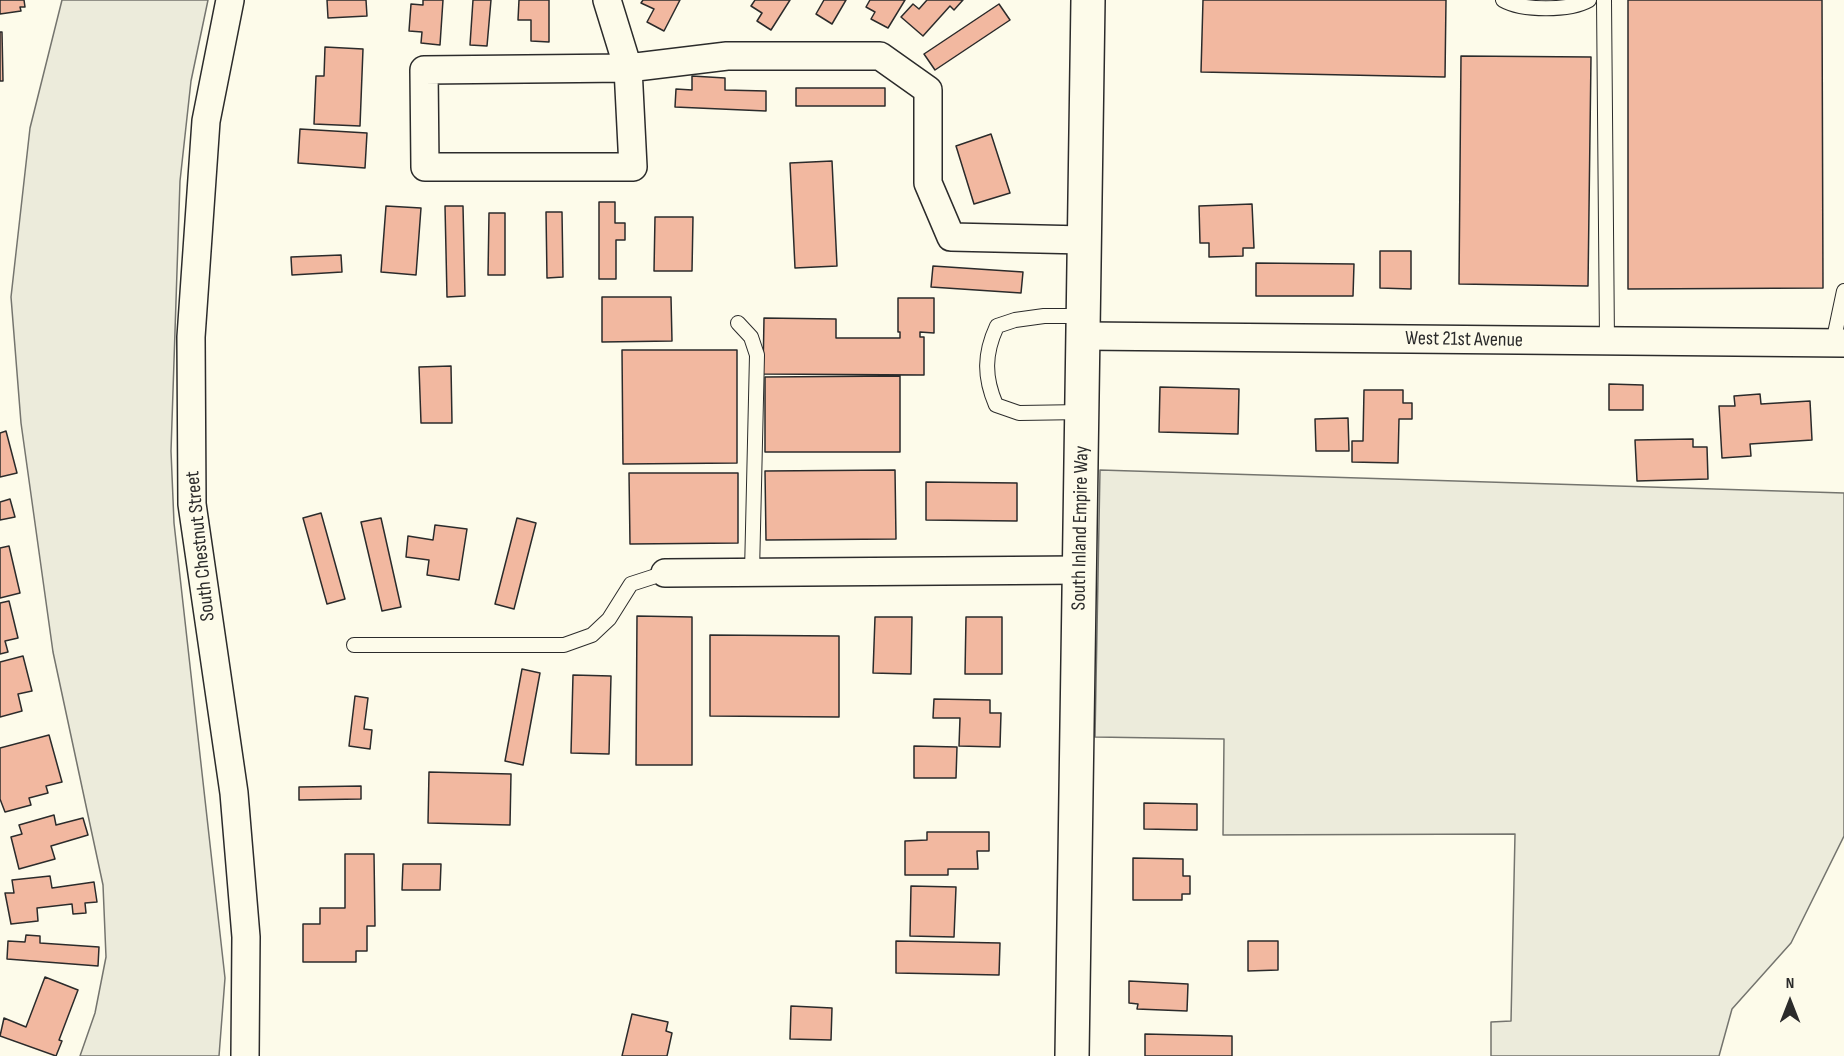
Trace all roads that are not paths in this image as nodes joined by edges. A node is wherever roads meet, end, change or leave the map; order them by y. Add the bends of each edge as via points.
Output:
1 (230, 0) edge
2 (607, 0) edge
3 (1088, 0) edge
4 (1503, 0) edge
5 (1589, 0) edge
6 (1604, 0) edge
7 (628, 68) junction
8 (1084, 240) junction
9 (1844, 291) edge
10 (738, 323) dead end
11 (1084, 326) junction
12 (1607, 341) junction
13 (1838, 343) edge
14 (1083, 412) junction
15 (1081, 570) junction
16 (752, 572) junction
17 (664, 573) joint
18 (354, 645) dead end
19 (245, 1056) edge
20 (1072, 1056) edge

1 - 19 street, South Chestnut Street via 205,132 191,338 192,504 234,793 246,937
2 - 7 street
3 - 8 street, South Inland Empire Way
4 - 5 lane via 1552,9
6 - 12 lane
7 - 7 street via 424,70 425,167 633,167
7 - 8 street via 727,56 880,56 928,90 928,183 951,237
8 - 11 street, South Inland Empire Way
9 - 13 lane
10 - 16 lane via 751,338 757,355
11 - 12 street, West 21st Avenue
11 - 14 street, South Inland Empire Way
11 - 14 lane via 1015,320 997,326 987,348 988,388 996,405 1018,413
12 - 13 street, West 21st Avenue
14 - 15 street, South Inland Empire Way
15 - 16 street
15 - 20 street, South Inland Empire Way
16 - 17 street
17 - 18 lane via 631,584 609,619 592,635 564,645

